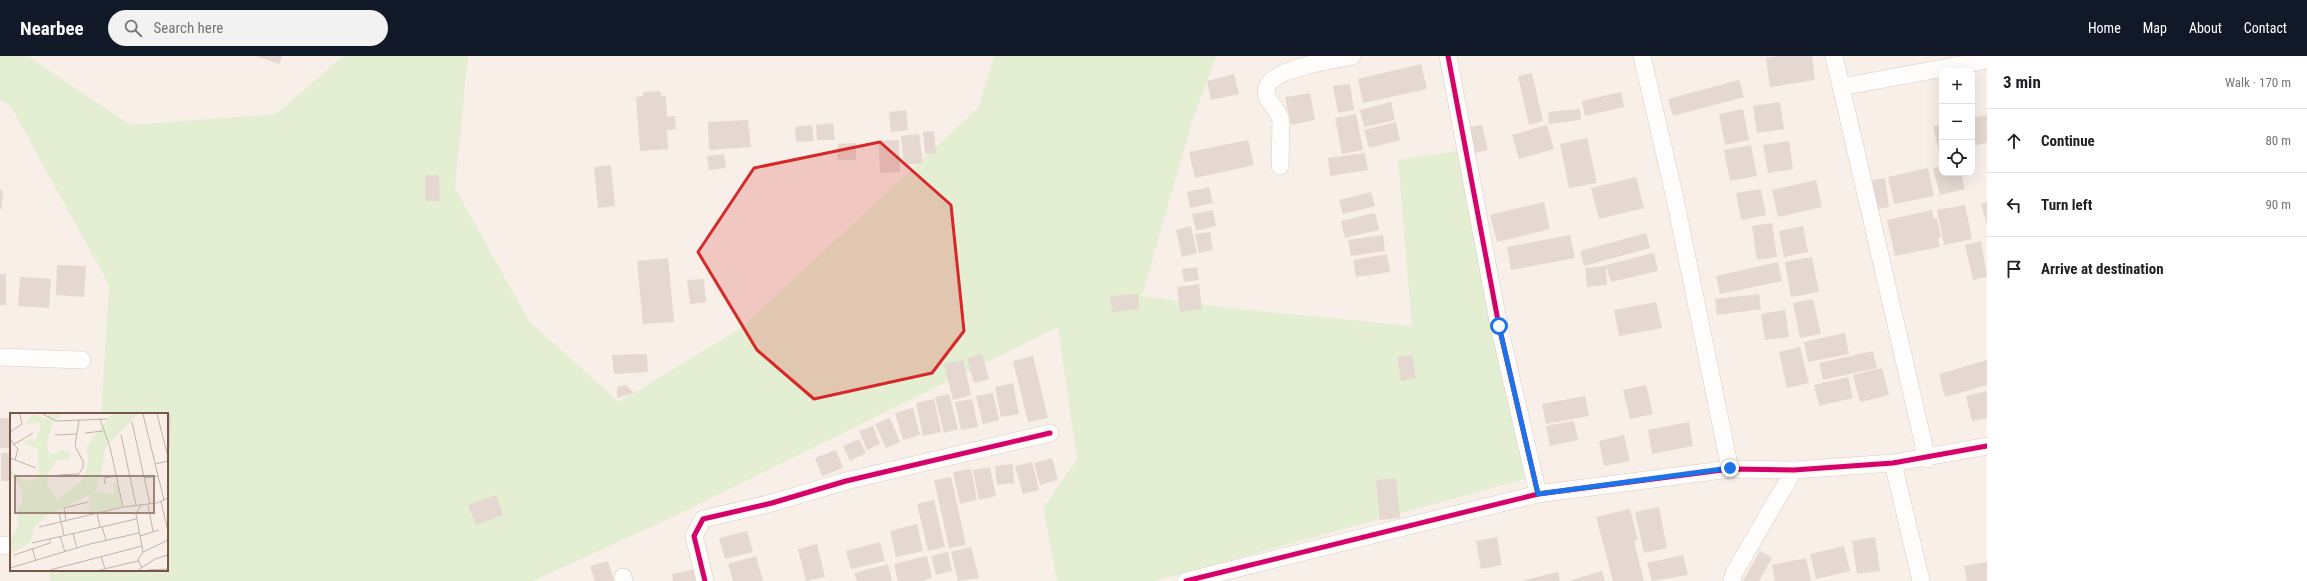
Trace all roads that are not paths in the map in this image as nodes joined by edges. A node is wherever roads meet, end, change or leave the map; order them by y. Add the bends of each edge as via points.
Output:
1 (1352, 56) edge
2 (1448, 56) edge
3 (1642, 56) edge
4 (1834, 56) edge
5 (1987, 60) edge
6 (1841, 87) junction
7 (1280, 166) dead end
8 (0, 357) edge
9 (82, 360) dead end
10 (1050, 433) dead end
11 (1987, 446) edge
12 (1927, 459) junction
13 (1893, 463) junction
14 (1730, 468) junction
15 (1794, 470) junction
16 (1538, 494) junction
17 (705, 581) edge
18 (1186, 581) edge
19 (1732, 581) edge
20 (1921, 581) edge

1 - 7 street via 1294,68 1267,86 1267,97 1281,120
2 - 16 street via 1499,326
3 - 14 street via 1674,194
4 - 6 street
5 - 6 street
6 - 12 street
8 - 9 street
10 - 17 street via 846,481 772,503 703,519 694,536
11 - 12 street
12 - 13 street
13 - 15 street
13 - 20 street
14 - 15 street
14 - 16 street
15 - 19 street
16 - 18 street

